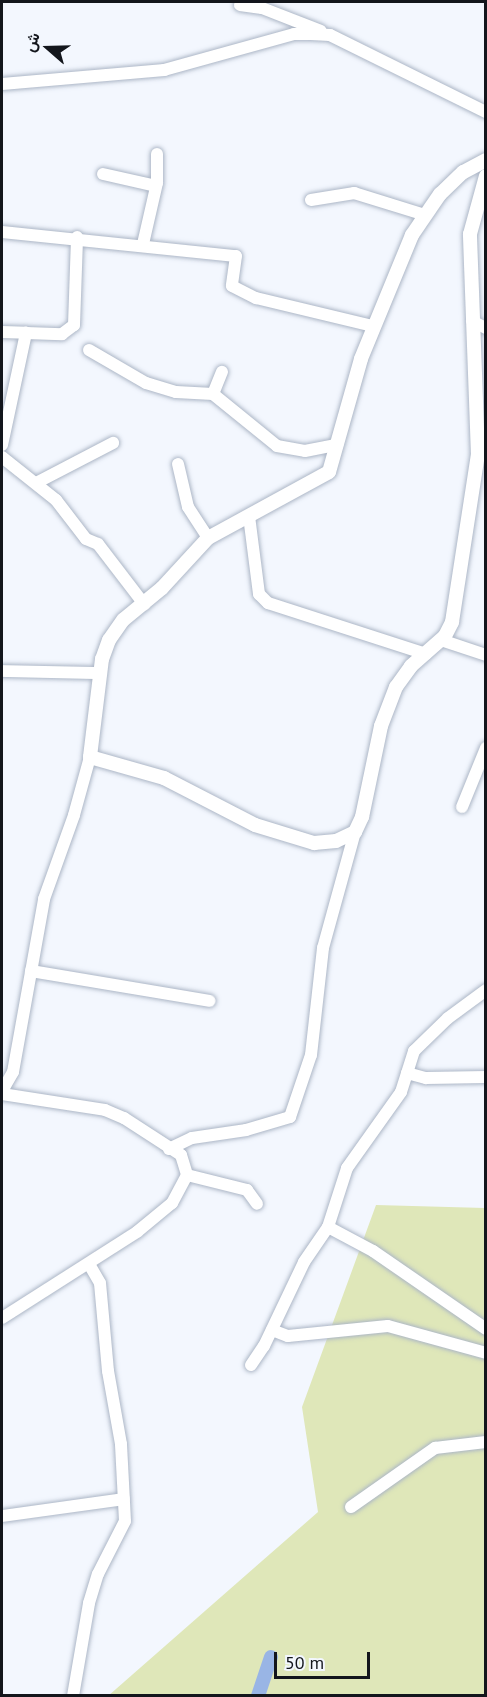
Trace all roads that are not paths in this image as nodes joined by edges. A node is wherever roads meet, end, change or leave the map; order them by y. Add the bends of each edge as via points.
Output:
1 (240, 5) dead end
2 (330, 35) junction
3 (2, 84) edge
4 (486, 112) edge
5 (157, 154) dead end
6 (486, 160) edge
7 (103, 174) dead end
8 (486, 176) edge
9 (156, 186) junction
10 (311, 200) dead end
11 (425, 215) junction
12 (2, 232) edge
13 (77, 237) junction
14 (143, 244) junction
15 (472, 321) junction
16 (373, 326) junction
17 (486, 328) edge
18 (2, 332) edge
19 (26, 333) junction
20 (89, 350) dead end
21 (222, 372) dead end
22 (213, 394) junction
23 (113, 443) dead end
24 (2, 445) edge
25 (337, 445) junction
26 (2, 457) edge
27 (178, 464) dead end
28 (36, 483) junction
29 (249, 516) junction
30 (208, 538) junction
31 (144, 604) junction
32 (441, 640) junction
33 (426, 654) junction
34 (486, 655) edge
35 (2, 672) edge
36 (100, 673) junction
37 (486, 748) edge
38 (90, 757) junction
39 (462, 807) dead end
40 (354, 832) junction
41 (31, 971) junction
42 (486, 990) edge
43 (210, 1001) dead end
44 (407, 1072) junction
45 (486, 1077) edge
46 (2, 1093) edge
47 (169, 1149) junction
48 (187, 1175) junction
49 (257, 1204) dead end
50 (328, 1227) junction
51 (89, 1264) junction
52 (2, 1318) edge
53 (486, 1329) edge
54 (272, 1330) junction
55 (486, 1353) edge
56 (251, 1365) dead end
57 (486, 1442) edge
58 (124, 1499) junction
59 (351, 1507) dead end
60 (2, 1516) edge
61 (73, 1695) edge

1 - 2 street via 262,9
2 - 3 street via 294,34 164,70
2 - 4 street
5 - 9 street
6 - 11 street via 463,172
7 - 9 street
8 - 15 street via 470,234
9 - 14 street
10 - 11 street via 354,193
11 - 16 street via 412,235
12 - 13 street
13 - 14 street
13 - 19 street via 74,325 62,334
14 - 16 street via 237,256 232,286 256,298
15 - 17 street
15 - 32 street via 478,455 452,622
16 - 25 street
18 - 19 street
19 - 24 street
20 - 22 street via 146,383 176,392
21 - 22 street
22 - 25 street via 277,446 305,451
23 - 28 street
25 - 29 street via 329,472
26 - 28 street
27 - 30 street via 188,507
28 - 31 street via 56,500 86,539 98,544
29 - 30 street
29 - 33 street via 259,594 268,603
30 - 31 street
31 - 36 street via 123,620 109,640
32 - 33 street
32 - 34 street
33 - 40 street via 411,666 396,687 381,726 362,817
35 - 36 street
36 - 38 street
37 - 39 street
38 - 40 street via 164,778 255,825 314,843 336,841
38 - 41 street via 44,899
40 - 47 street via 323,948 311,1055 290,1117 246,1130 192,1138
41 - 43 street
41 - 46 street via 14,1071
42 - 44 street via 448,1018 414,1051
44 - 45 street via 426,1078
44 - 50 street via 402,1092 347,1168
46 - 47 street via 105,1110 141,1128
47 - 48 street via 181,1155
48 - 49 street via 247,1190
48 - 51 street via 172,1203 137,1233
50 - 53 street via 373,1251
50 - 54 street via 304,1262
51 - 52 street
51 - 58 street via 100,1283
54 - 55 street via 288,1336 388,1326
54 - 56 street
57 - 59 street via 435,1448
58 - 60 street
58 - 61 street via 125,1521 98,1574 89,1603

